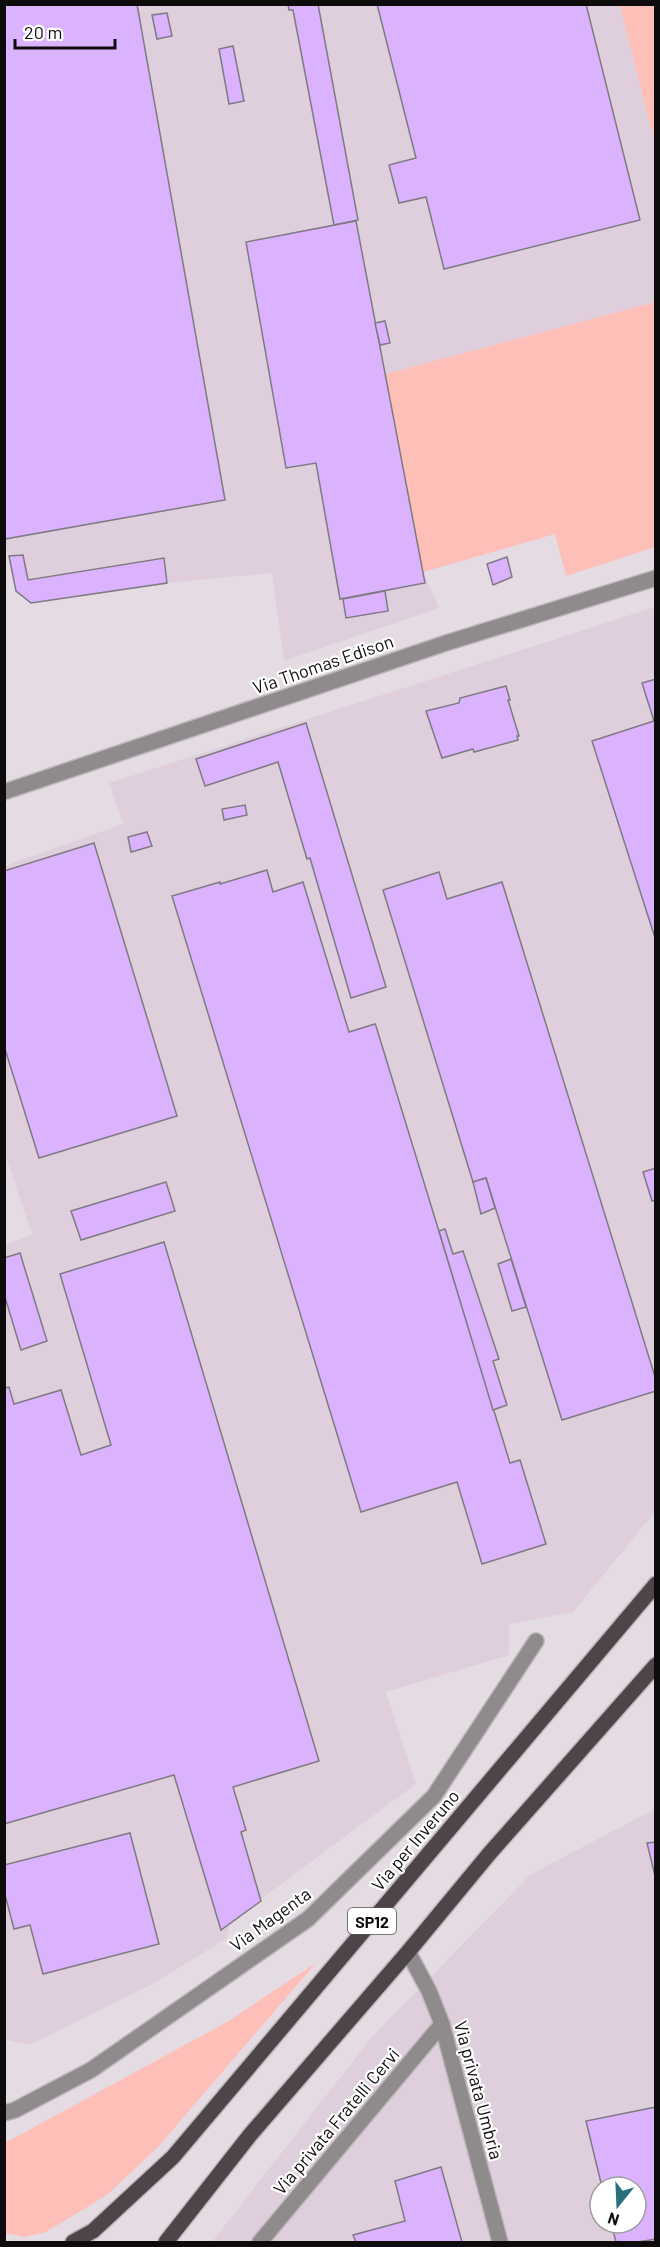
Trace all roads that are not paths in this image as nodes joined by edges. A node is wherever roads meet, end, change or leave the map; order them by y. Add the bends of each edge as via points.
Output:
1 (656, 578) edge
2 (4, 792) edge
3 (656, 1584) edge
4 (536, 1641) dead end
5 (656, 1665) edge
6 (408, 1952) junction
7 (442, 2025) junction
8 (8, 2114) edge
9 (73, 2242) edge
10 (166, 2242) edge
11 (260, 2242) edge
12 (500, 2242) edge

1 - 2 street, Via Thomas Edison via 446,643
3 - 9 main road, Via per Inveruno / SP12 via 173,2157 93,2231
4 - 8 street, Via Magenta via 434,1796 308,1918 91,2070
5 - 6 main road, SP12
6 - 7 street, Via privata Umbria
6 - 10 main road, SP12 via 250,2135
7 - 11 street, Via privata Fratelli Cervi
7 - 12 street, Via privata Umbria

